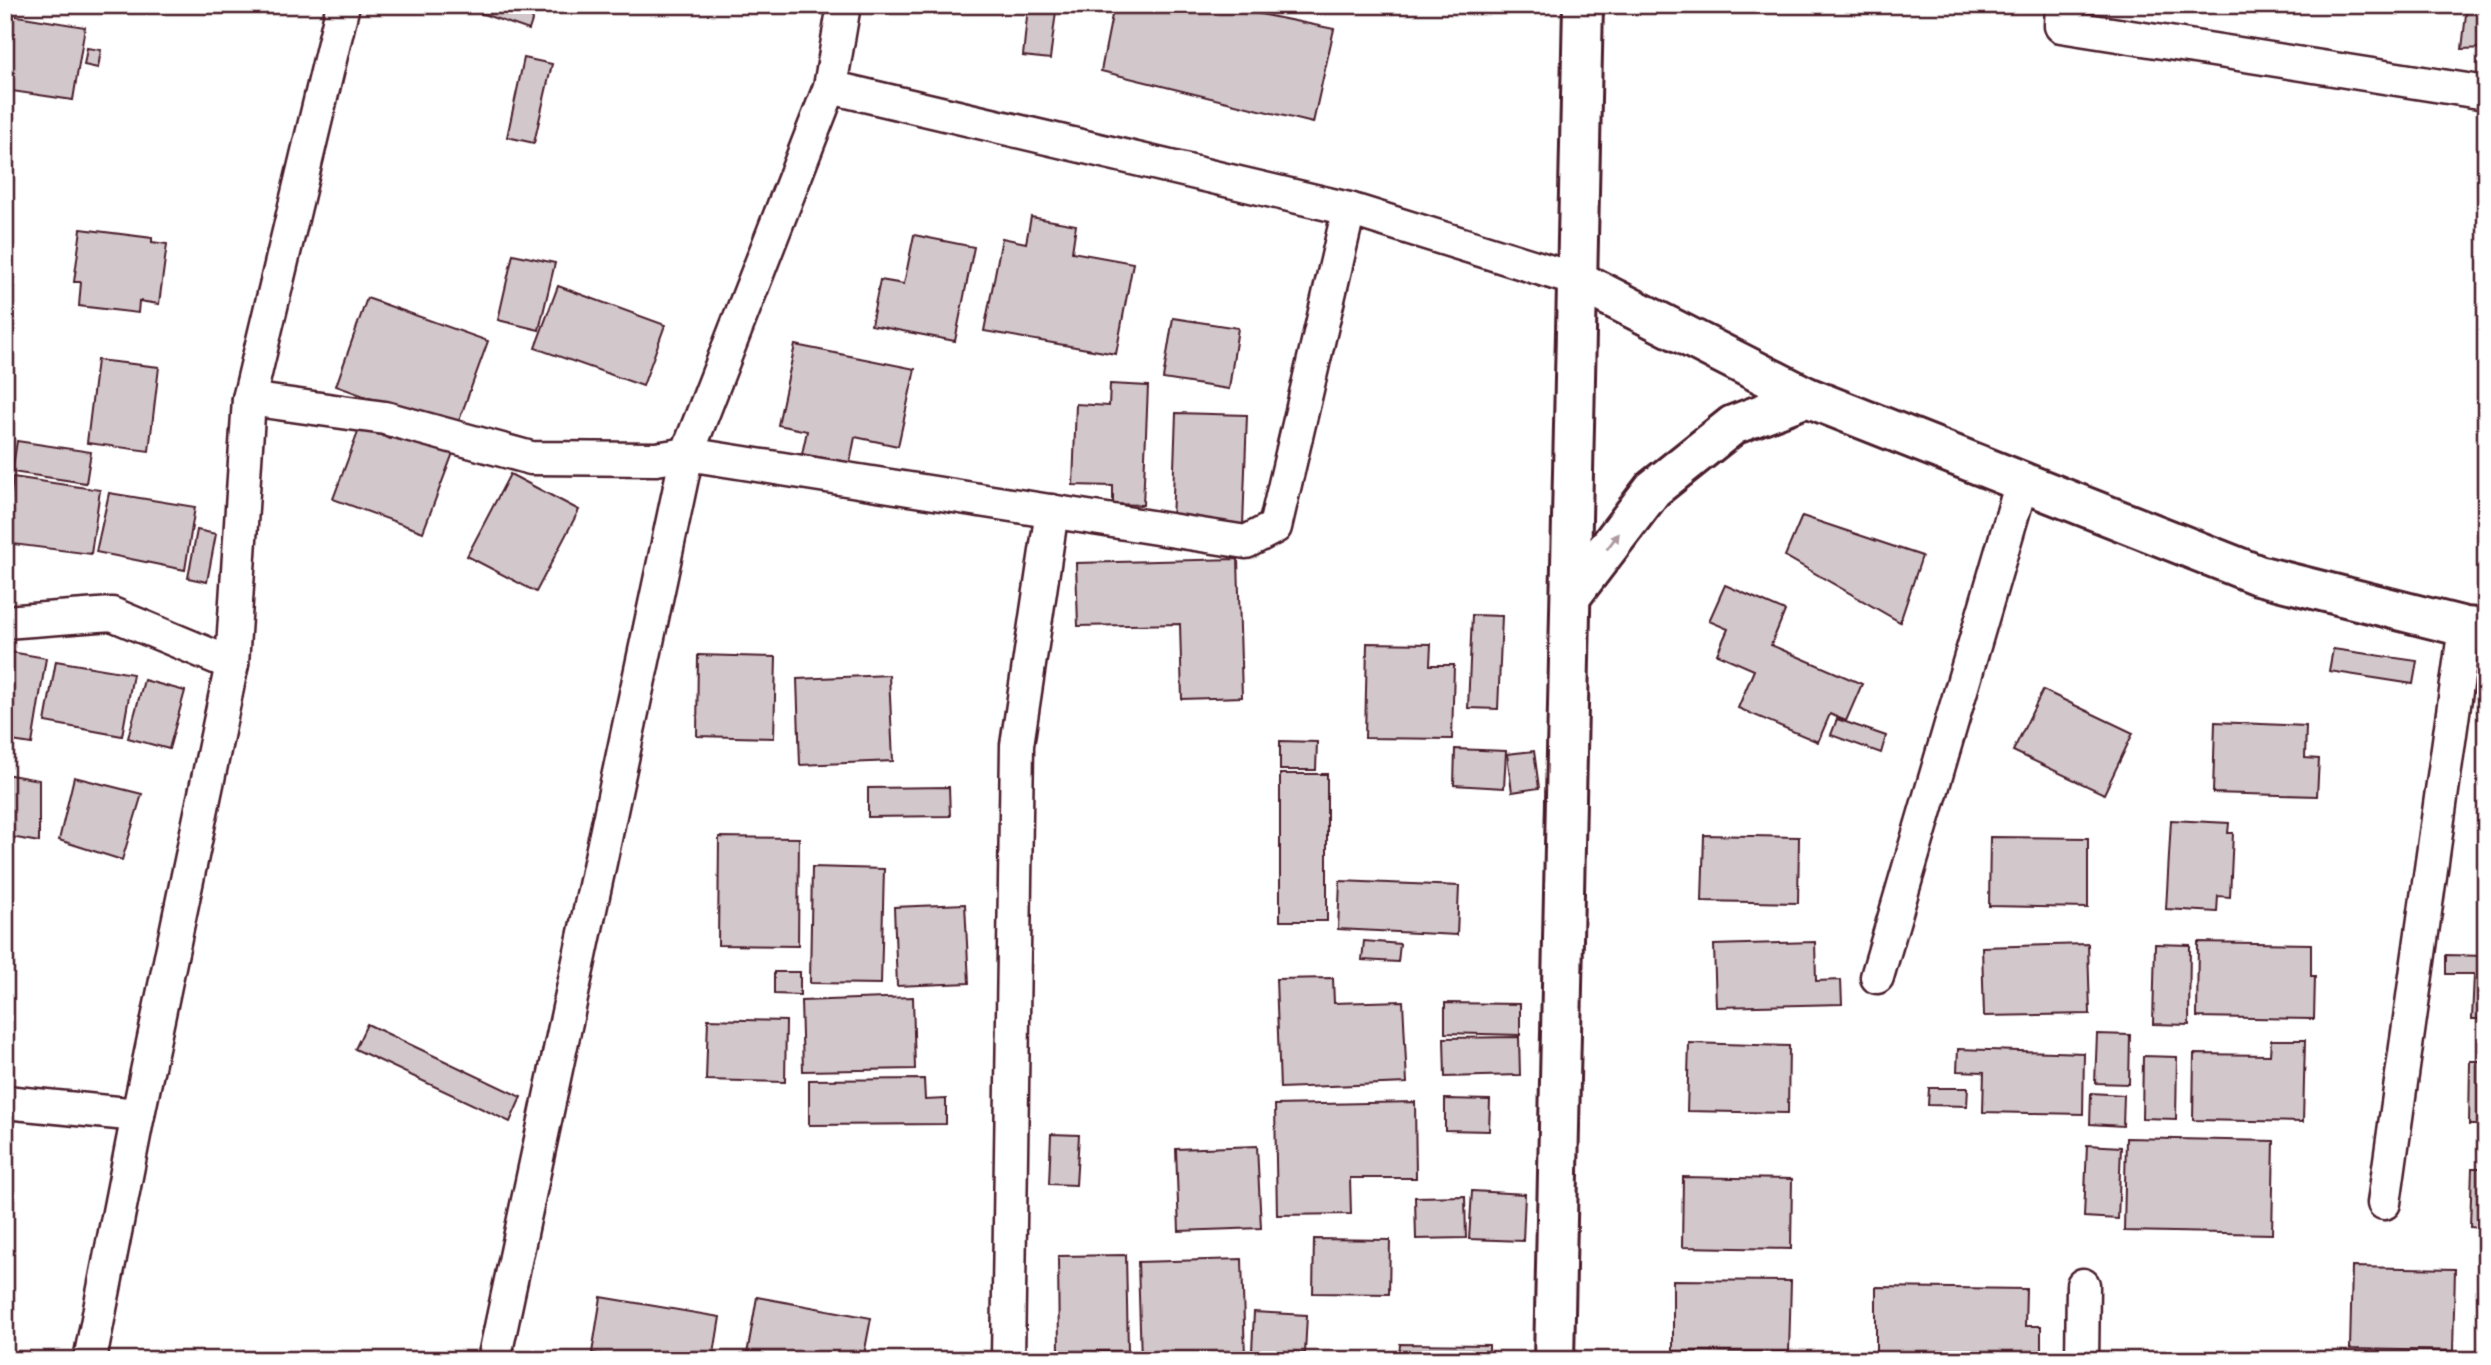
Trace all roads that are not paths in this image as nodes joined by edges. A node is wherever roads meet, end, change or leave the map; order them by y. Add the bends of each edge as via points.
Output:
1 (343, 5) edge
2 (844, 5) edge
3 (1583, 5) edge
4 (2062, 5) edge
5 (830, 87) junction
6 (2486, 93) edge
7 (1349, 209) junction
8 (1577, 280) junction
9 (1807, 397) junction
10 (249, 398) junction
11 (687, 454) junction
12 (2022, 482) junction
13 (1052, 511) junction
14 (1572, 595) junction
15 (5, 622) edge
16 (2475, 628) edge
17 (232, 664) junction
18 (1877, 977) dead end
19 (5, 1102) edge
20 (138, 1115) junction
21 (2384, 1203) dead end
22 (2083, 1285) dead end
23 (90, 1360) edge
24 (494, 1360) edge
25 (1008, 1360) edge
26 (1555, 1360) edge
27 (2082, 1360) edge

1 - 10 street
2 - 5 street
3 - 8 street
4 - 6 street via 2061,26
5 - 7 street
5 - 11 street
7 - 8 street
7 - 13 street via 1275,527 1246,541
8 - 9 street
8 - 14 street
9 - 12 street
14 -> 9 street via 1653,489 1733,425
10 - 11 street via 385,418 531,457 656,459
10 - 17 street
11 - 13 street
11 - 24 street
12 - 16 street via 2258,575
12 - 18 street
13 - 25 street via 1017,745
14 - 26 street
15 - 17 street via 112,614
16 - 21 street
17 - 20 street
19 - 20 street
20 - 23 street
22 - 27 street

